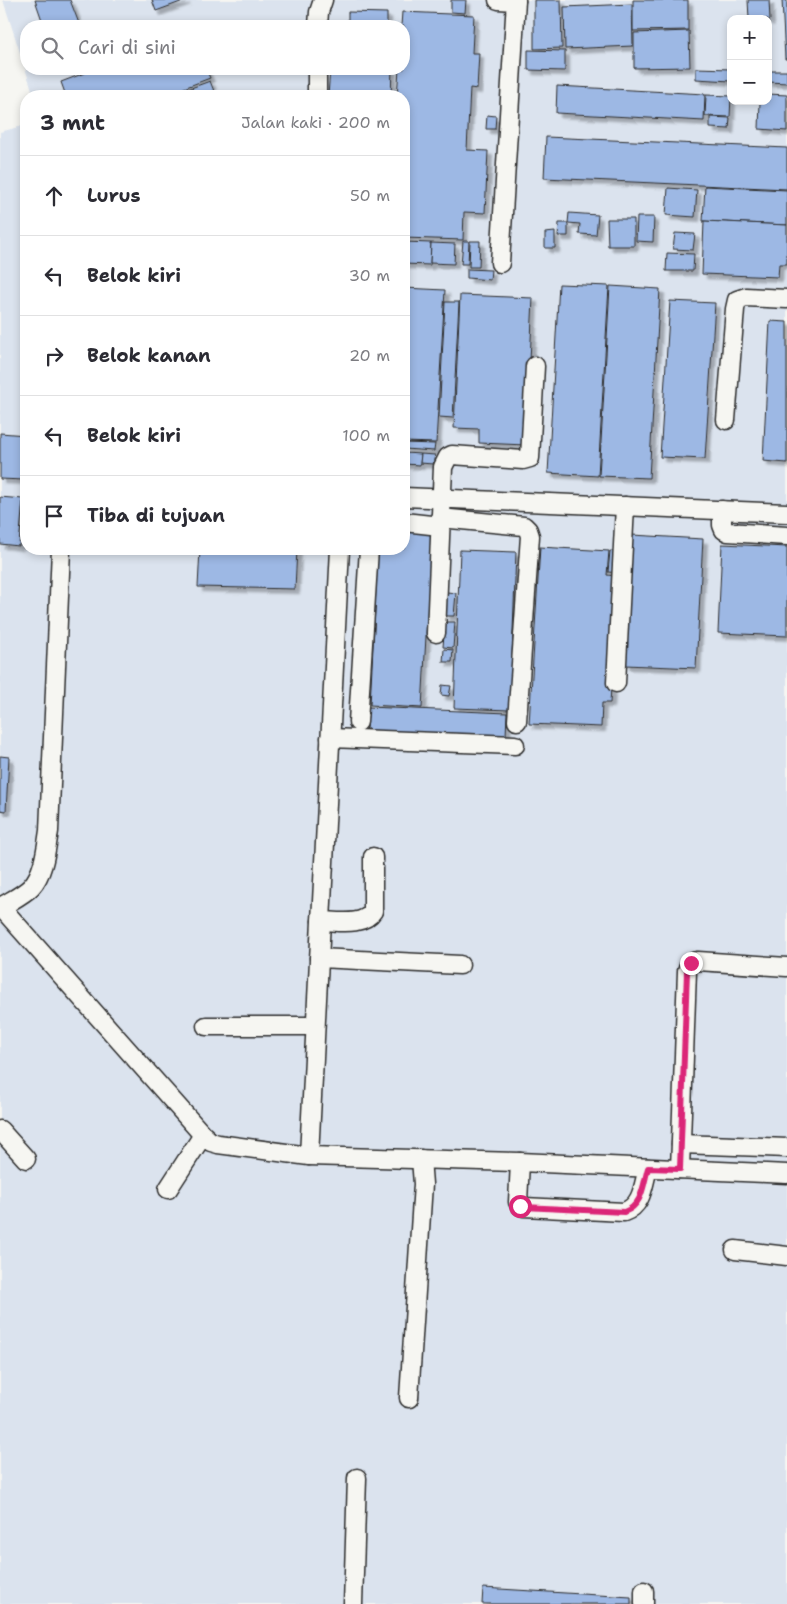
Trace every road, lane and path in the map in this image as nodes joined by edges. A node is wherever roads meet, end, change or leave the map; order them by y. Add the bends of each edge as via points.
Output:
1 (323, 0) edge
2 (498, 0) edge
3 (516, 1) edge
4 (318, 20) edge
5 (318, 75) edge
6 (317, 90) edge
7 (500, 263) dead end
8 (787, 299) edge
9 (535, 366) dead end
10 (726, 420) dead end
11 (410, 498) edge
12 (441, 499) junction
13 (625, 506) junction
14 (722, 510) junction
15 (787, 513) edge
16 (410, 522) edge
17 (440, 522) junction
18 (787, 536) edge
19 (61, 555) edge
20 (340, 555) edge
21 (369, 555) edge
22 (436, 633) dead end
23 (616, 683) dead end
24 (358, 722) dead end
25 (517, 722) dead end
26 (330, 738) junction
27 (515, 745) dead end
28 (373, 857) dead end
29 (1, 907) edge
30 (320, 921) junction
31 (319, 958) junction
32 (460, 965) dead end
33 (787, 967) edge
34 (206, 1026) dead end
35 (315, 1026) junction
36 (0, 1130) edge
37 (203, 1135) junction
38 (681, 1144) junction
39 (787, 1148) edge
40 (309, 1156) junction
41 (26, 1159) dead end
42 (421, 1159) junction
43 (520, 1162) junction
44 (648, 1168) junction
45 (680, 1169) junction
46 (787, 1174) edge
47 (168, 1189) dead end
48 (735, 1250) dead end
49 (787, 1256) edge
50 (409, 1398) dead end
51 (357, 1478) dead end
52 (352, 1604) edge

1 - 4 street
2 - 3 street
3 - 7 street
5 - 6 street
8 - 10 street via 746,297 738,300
9 - 12 street via 530,458 452,455 443,467
11 - 12 street
12 - 13 street
12 - 17 street
13 - 14 street
13 - 23 street
14 - 15 street
14 - 18 street via 722,525 728,532
16 - 17 street
17 - 22 street
17 - 25 street via 524,526 528,530
19 - 29 street via 45,854 37,879 30,888
20 - 26 street
21 - 24 street
26 - 27 street
26 - 30 street
28 - 30 street via 373,911 369,916 362,921
29 - 37 street
30 - 31 street
31 - 32 street
31 - 35 street
33 - 38 street via 698,961 688,966
34 - 35 street
35 - 40 street
36 - 41 street
37 - 40 street via 218,1144
37 - 47 street
38 - 39 street
38 - 45 street
40 - 42 street
42 - 43 street
42 - 50 street via 423,1184
43 - 44 street
43 - 44 street via 518,1202 520,1206 533,1208 631,1210 639,1202
44 - 45 street
45 - 46 street
48 - 49 street
51 - 52 street

